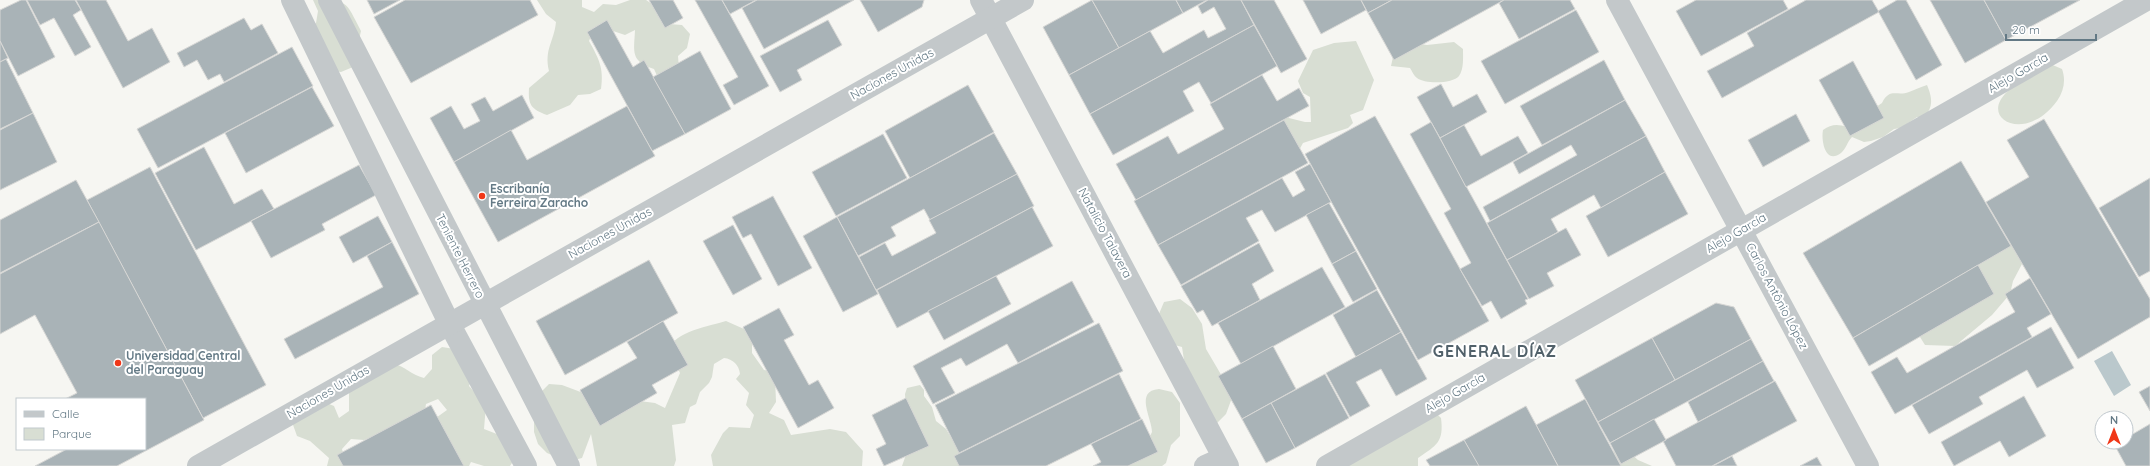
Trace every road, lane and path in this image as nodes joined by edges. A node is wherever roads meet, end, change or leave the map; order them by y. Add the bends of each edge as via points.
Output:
1 (292, 0) edge
2 (328, 0) edge
3 (1023, 0) edge
4 (1617, 0) edge
5 (2146, 0) edge
6 (986, 9) edge
7 (352, 46) junction
8 (322, 62) junction
9 (1742, 230) junction
10 (484, 304) junction
11 (449, 323) junction
12 (1219, 463) edge
13 (198, 466) edge
14 (526, 466) edge
15 (569, 466) edge
16 (1327, 466) edge
17 (1868, 466) edge

1 - 8 street
2 - 7 street, Teniente Herrero
3 - 6 street, Naciones Unidas
4 - 9 street, Carlos Antônio López
5 - 9 street, Alejo García
6 - 10 street, Naciones Unidas
6 - 12 street, Natalicio Talavera
7 - 8 street
7 - 10 street, Teniente Herrero
8 - 11 street
9 - 16 street, Alejo García
9 - 17 street, Carlos Antônio López
10 - 11 street, Naciones Unidas
10 - 15 street, Teniente Herrero
11 - 13 street, Naciones Unidas
11 - 14 street

